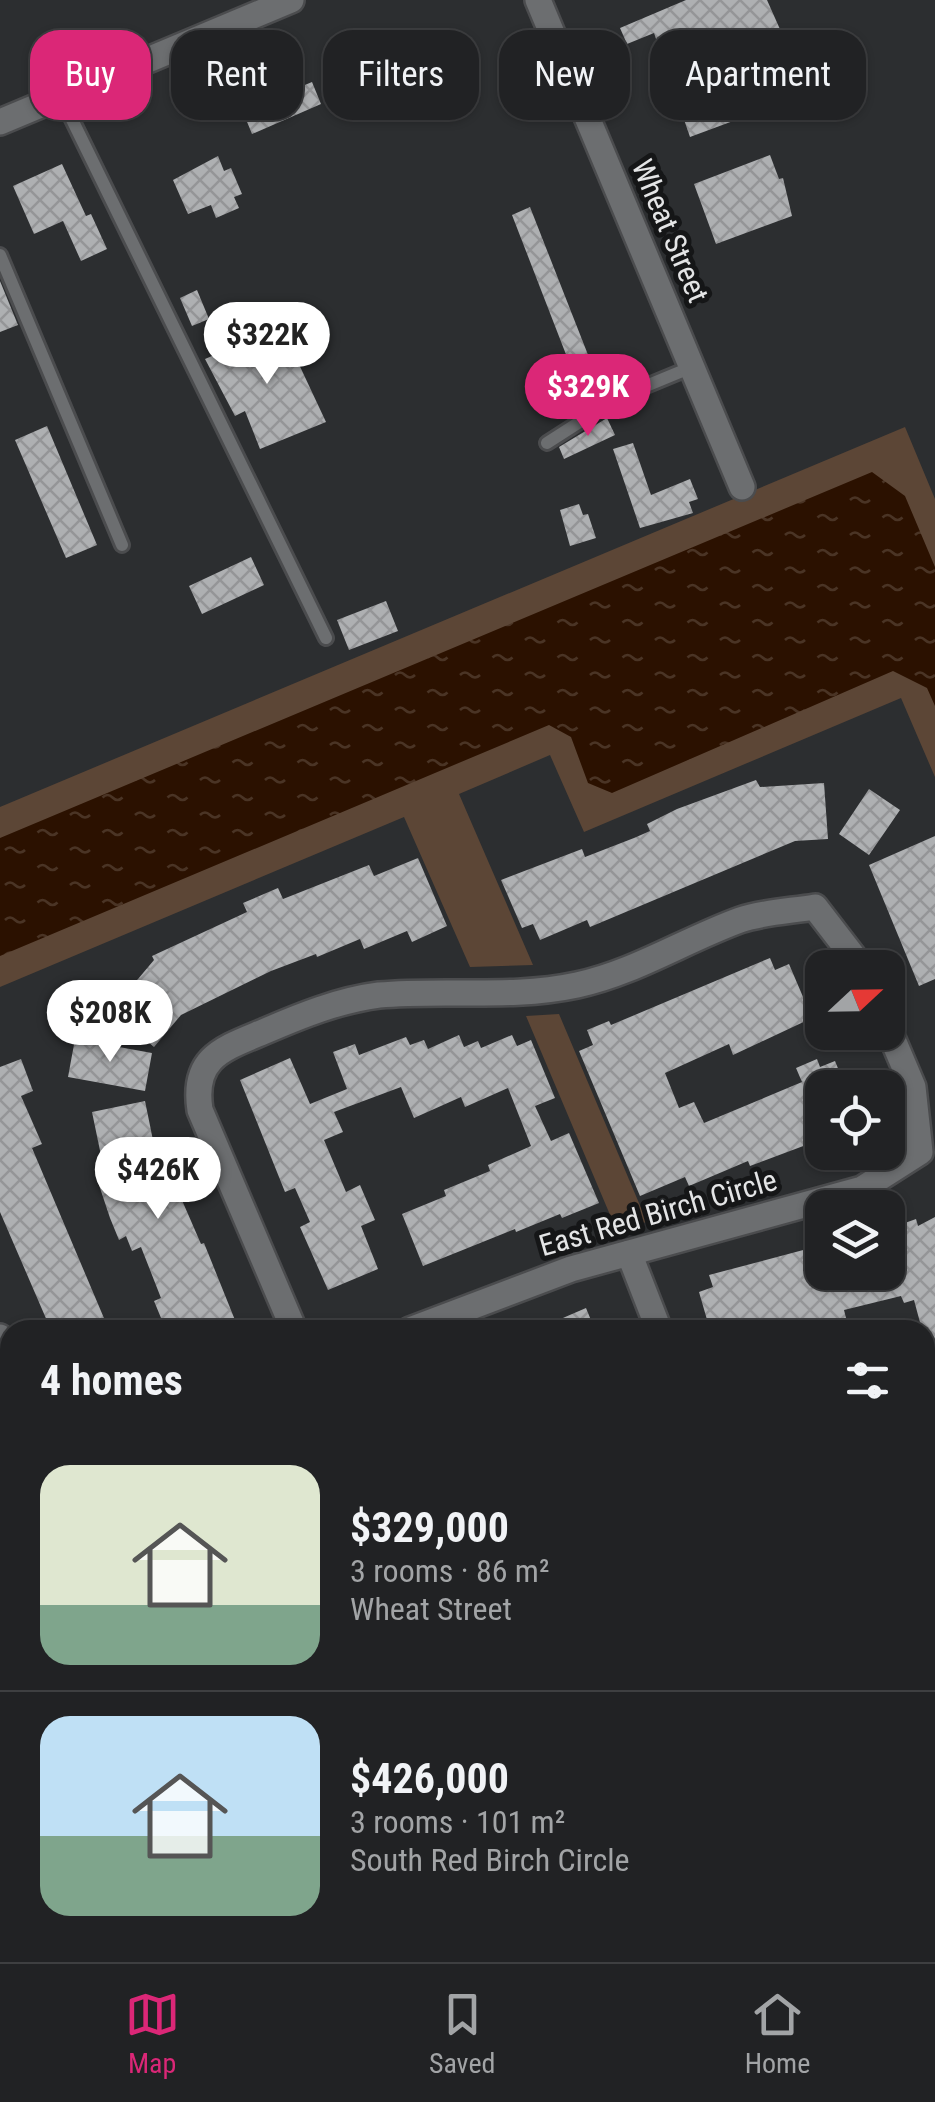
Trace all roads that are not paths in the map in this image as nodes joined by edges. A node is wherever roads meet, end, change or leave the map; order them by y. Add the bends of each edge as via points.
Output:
1 (291, 0) edge
2 (538, 0) edge
3 (151, 59) edge
4 (30, 110) edge
5 (71, 120) edge
6 (0, 122) edge
7 (0, 255) edge
8 (692, 367) junction
9 (547, 443) dead end
10 (742, 487) dead end
11 (122, 545) dead end
12 (326, 638) dead end
13 (848, 950) edge
14 (897, 1050) edge
15 (629, 1253) junction
16 (290, 1320) edge
17 (435, 1320) edge
18 (655, 1320) edge

1 - 3 street
2 - 8 street, Wheat Street
4 - 6 street
5 - 12 lane
7 - 11 lane
8 - 9 lane via 618,398
8 - 10 street, Wheat Street
13 - 16 street via 815,907 743,919 580,985 378,995 225,1048 200,1074 200,1110
14 - 15 street, East Red Birch Circle via 913,1087 920,1152 862,1189
15 - 17 street, East Red Birch Circle
15 - 18 street

